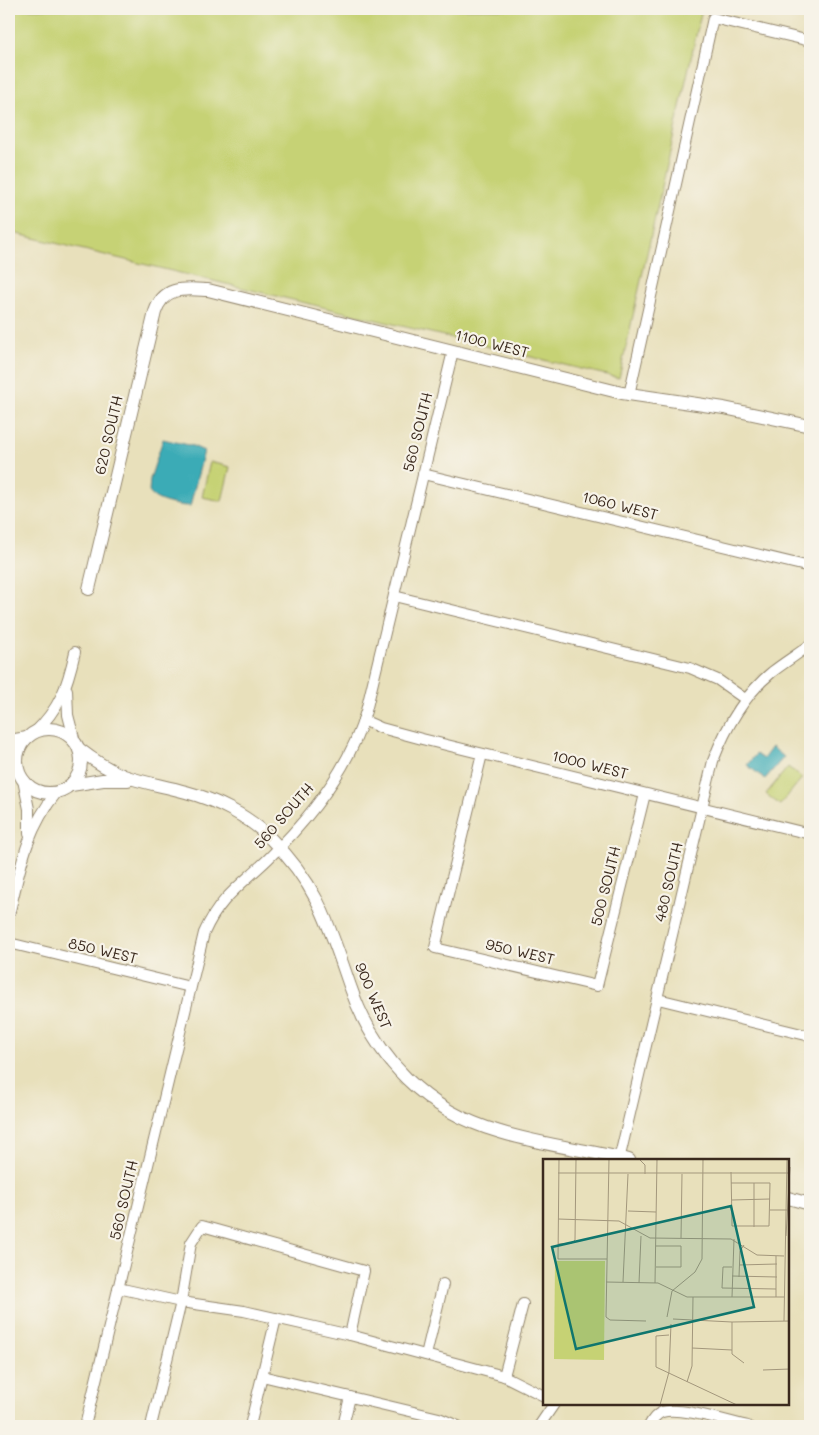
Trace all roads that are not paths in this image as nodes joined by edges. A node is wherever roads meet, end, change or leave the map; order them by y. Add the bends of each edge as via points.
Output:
1 (810, 41) edge
2 (168, 294) joint
3 (453, 351) junction
4 (629, 394) junction
5 (810, 426) edge
6 (423, 474) junction
7 (810, 566) edge
8 (89, 589) dead end
9 (394, 596) junction
10 (810, 645) edge
11 (75, 652) dead end
12 (67, 684) junction
13 (745, 699) junction
14 (363, 720) junction
15 (30, 735) junction
16 (9, 740) edge
17 (77, 746) junction
18 (482, 754) junction
19 (17, 773) edge
20 (140, 781) junction
21 (71, 785) junction
22 (57, 792) junction
23 (645, 794) junction
24 (701, 808) junction
25 (810, 834) edge
26 (28, 842) junction
27 (279, 847) junction
28 (9, 915) edge
29 (9, 944) edge
30 (597, 986) joint
31 (190, 987) junction
32 (658, 999) junction
33 (810, 1036) edge
34 (623, 1159) edge
35 (789, 1198) edge
36 (810, 1204) edge
37 (444, 1284) dead end
38 (118, 1288) junction
39 (181, 1302) junction
40 (523, 1304) dead end
41 (276, 1318) junction
42 (350, 1335) junction
43 (426, 1355) junction
44 (262, 1376) junction
45 (504, 1376) junction
46 (543, 1396) edge
47 (350, 1397) junction
48 (553, 1405) edge
49 (85, 1426) edge
50 (151, 1426) edge
51 (250, 1426) edge
52 (343, 1426) edge
53 (458, 1426) edge
54 (539, 1426) edge
55 (649, 1426) edge
56 (748, 1426) edge

1 - 4 street via 713,18
2 - 3 street, 1100 WEST via 180,289 208,290
2 - 8 street, 620 SOUTH via 155,312
3 - 4 street, 1100 WEST
3 - 6 street, 560 SOUTH
4 - 5 street, 1100 WEST via 724,408
6 - 7 street, 1060 WEST
6 - 9 street, 560 SOUTH
9 - 13 street via 690,668 718,680
9 - 14 street, 560 SOUTH
10 - 13 street, 480 SOUTH via 771,673
11 - 12 street
12 - 15 street via 54,709
12 - 17 street via 68,715
13 - 24 street, 480 SOUTH via 719,745
14 - 18 street, 1000 WEST via 389,731
14 - 27 street, 560 SOUTH via 341,768 311,811
15 - 16 street
15 - 17 street via 41,730 56,730 70,736
15 - 19 street via 19,750
17 - 20 street, 900 WEST via 107,768
17 - 21 street via 81,764
18 - 23 street, 1000 WEST
18 - 30 street, 950 WEST via 435,948
19 - 22 street via 28,786 42,792
19 - 26 street via 29,809
20 - 21 street, 900 WEST via 103,780
20 - 27 street, 900 WEST via 215,803 260,829
21 - 22 street
22 - 26 street via 40,815
23 - 24 street, 1000 WEST
23 - 30 street, 500 SOUTH
24 - 25 street, 1000 WEST
24 - 32 street, 480 SOUTH
26 - 28 street
27 - 31 street, 560 SOUTH via 215,911 202,939
27 - 34 street, 900 WEST via 317,898 368,1030 389,1061 410,1082 449,1111 483,1127
29 - 31 street, 850 WEST
31 - 38 street, 560 SOUTH
32 - 33 street
32 - 34 street, 480 SOUTH
35 - 36 street
37 - 43 street
38 - 39 street
38 - 49 street, 560 SOUTH
39 - 41 street
39 - 42 street via 191,1244 202,1226 364,1270
39 - 50 street
40 - 45 street
41 - 42 street
41 - 44 street
42 - 43 street
43 - 45 street
44 - 47 street
44 - 51 street
45 - 46 street
47 - 52 street
47 - 53 street via 439,1418
48 - 54 street
55 - 56 street via 658,1414 672,1410

